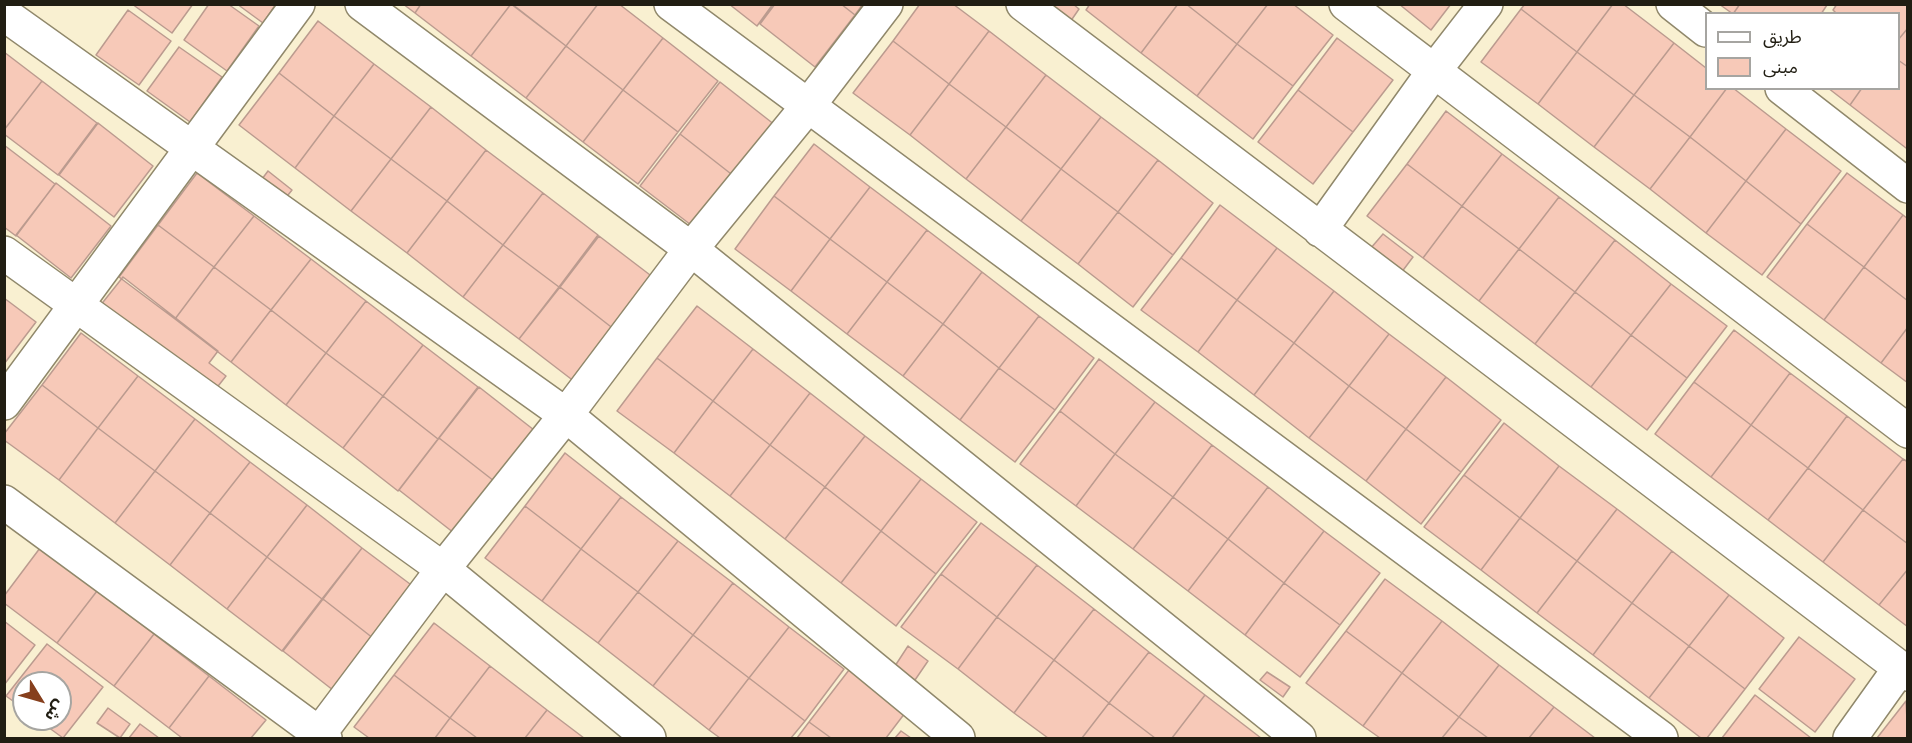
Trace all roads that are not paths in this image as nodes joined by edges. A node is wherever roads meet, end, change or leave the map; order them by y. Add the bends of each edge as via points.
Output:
1 (298, 4) edge
2 (362, 4) edge
3 (671, 4) edge
4 (886, 4) edge
5 (1023, 4) edge
6 (1346, 4) edge
7 (1486, 4) edge
8 (1674, 4) edge
9 (4, 14) edge
10 (1705, 28) edge
11 (1434, 71) junction
12 (1785, 90) edge
13 (808, 106) junction
14 (193, 147) junction
15 (1908, 186) edge
16 (1320, 230) junction
17 (691, 249) junction
18 (4, 253) edge
19 (77, 305) junction
20 (4, 403) edge
21 (566, 415) junction
22 (1908, 431) edge
23 (4, 502) edge
24 (443, 569) junction
25 (1904, 671) edge
26 (321, 737) edge
27 (649, 738) edge
28 (957, 738) edge
29 (1299, 738) edge
30 (1661, 738) edge
31 (1850, 738) edge

1 - 14 street
2 - 17 street
3 - 13 street
4 - 13 street
5 - 16 street
6 - 11 street
7 - 11 street
8 - 10 street
9 - 14 street
11 - 16 street
11 - 22 street
12 - 15 street
13 - 17 street
13 - 30 street
14 - 19 street
14 - 21 street
16 - 25 street
17 - 21 street
17 - 29 street
18 - 19 street
19 - 20 street
19 - 24 street
21 - 24 street
21 - 28 street
23 - 26 street
24 - 26 street
24 - 27 street
25 - 31 street

